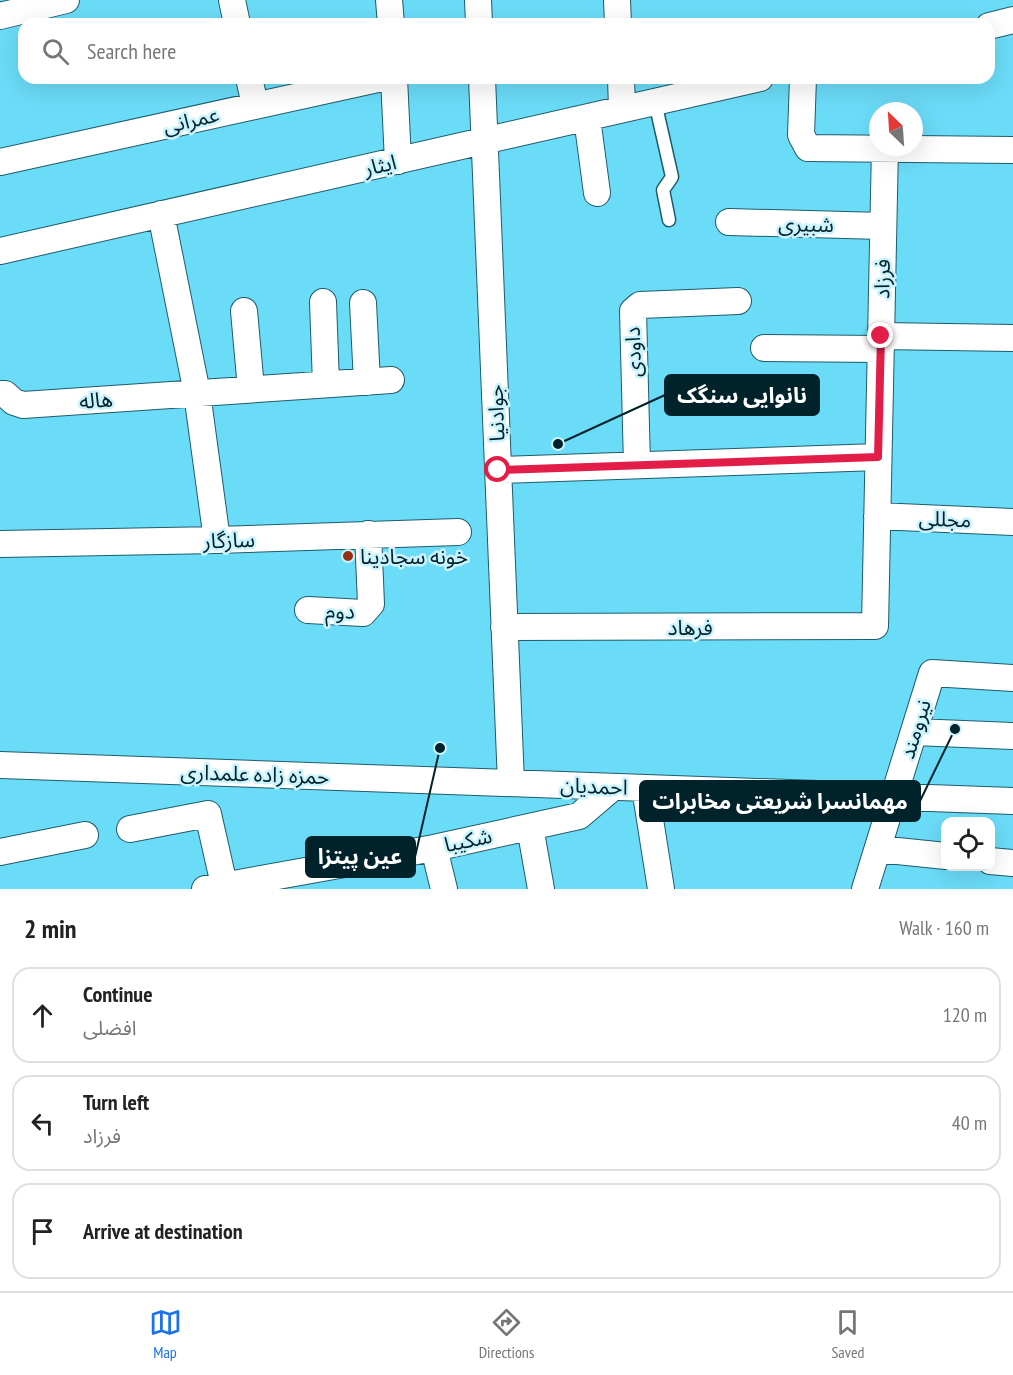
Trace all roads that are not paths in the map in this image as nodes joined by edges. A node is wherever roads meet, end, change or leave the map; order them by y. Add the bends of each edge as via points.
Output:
1 (66, 0) edge
2 (232, 0) edge
3 (389, 0) edge
4 (478, 0) edge
5 (617, 0) edge
6 (24, 5) edge
7 (0, 16) edge
8 (236, 18) edge
9 (390, 18) edge
10 (479, 18) edge
11 (618, 18) edge
12 (1013, 20) edge
13 (995, 24) edge
14 (250, 84) edge
15 (354, 84) edge
16 (394, 84) edge
17 (482, 84) edge
18 (621, 84) edge
19 (734, 84) edge
20 (803, 84) edge
21 (655, 102) junction
22 (255, 105) junction
23 (622, 109) junction
24 (587, 117) junction
25 (484, 141) junction
26 (869, 147) edge
27 (923, 148) edge
28 (1013, 150) edge
29 (885, 156) edge
30 (398, 160) junction
31 (0, 162) edge
32 (597, 193) dead end
33 (162, 214) junction
34 (669, 220) dead end
35 (729, 222) dead end
36 (883, 226) junction
37 (0, 251) edge
38 (738, 301) dead end
39 (323, 302) dead end
40 (363, 303) dead end
41 (244, 312) dead end
42 (1013, 338) edge
43 (881, 343) junction
44 (764, 348) dead end
45 (326, 384) junction
46 (251, 389) junction
47 (197, 393) junction
48 (0, 394) edge
49 (878, 457) junction
50 (637, 465) junction
51 (498, 470) junction
52 (877, 516) junction
53 (1013, 522) edge
54 (458, 532) dead end
55 (368, 534) junction
56 (217, 540) junction
57 (0, 544) edge
58 (308, 610) dead end
59 (875, 626) joint
60 (504, 627) junction
61 (1013, 678) edge
62 (914, 732) junction
63 (1013, 736) edge
64 (0, 765) edge
65 (511, 783) junction
66 (612, 787) junction
67 (645, 788) junction
68 (894, 796) junction
69 (1013, 801) edge
70 (530, 827) junction
71 (130, 829) dead end
72 (85, 836) dead end
73 (434, 848) junction
74 (878, 849) junction
75 (0, 852) edge
76 (941, 856) edge
77 (995, 861) edge
78 (1013, 863) edge
79 (218, 888) edge
80 (444, 889) edge
81 (541, 889) edge
82 (661, 889) edge
83 (865, 889) edge

1 - 6 street
2 - 8 street
3 - 9 street
4 - 10 street
5 - 11 street
6 - 7 street
12 - 13 street
14 - 22 street
15 - 22 street, عمرانی
16 - 30 street
17 - 25 street, جوادنیا
18 - 23 street
19 - 21 street, ایثار
20 - 26 street via 801,135 808,148
21 - 23 street, ایثار
21 - 34 lane via 672,177 663,190
22 - 31 street, عمرانی
23 - 24 street, ایثار
24 - 25 street, ایثار
24 - 32 street
25 - 30 street, ایثار
25 - 51 street, جوادنیا
27 - 28 street
29 - 36 street, فرزاد
30 - 33 street, ایثار
33 - 37 street, ایثار
33 - 47 street
35 - 36 street, شبیری
36 - 43 street, فرزاد
38 - 50 street, داودی via 640,305 633,311
39 - 45 street
40 - 45 street, هاله via 379,381
41 - 46 street
42 - 43 street
43 - 44 street
43 - 49 street, فرزاد
45 - 46 street, هاله
46 - 47 street, هاله
47 - 48 street, هاله via 23,405
47 - 56 street
49 - 50 street
49 - 52 street, فرزاد
50 - 51 street
51 - 60 street, جوادنیا
52 - 53 street, مجللی
52 - 59 street, فرزاد
54 - 55 street, سازگار
55 - 56 street, سازگار
55 - 58 street, دوم via 368,610
56 - 57 street, سازگار
59 - 60 street, فرهاد
60 - 65 street, جوادنیا
61 - 62 street, نیرومند via 932,673
62 - 63 street
62 - 68 street, نیرومند
64 - 65 street, حمزه زاده علمداری
65 - 66 street, احمدیان
66 - 67 street, احمدیان
66 - 70 street, شکیبا via 579,816
67 - 68 street, احمدیان
67 - 82 street
68 - 69 street, احمدیان
68 - 74 street, نیرومند
70 - 73 street, شکیبا
70 - 81 street
71 - 79 street via 208,814
72 - 75 street
73 - 79 street, شکیبا
73 - 80 street
74 - 76 street
74 - 83 street, نیرومند
77 - 78 street

